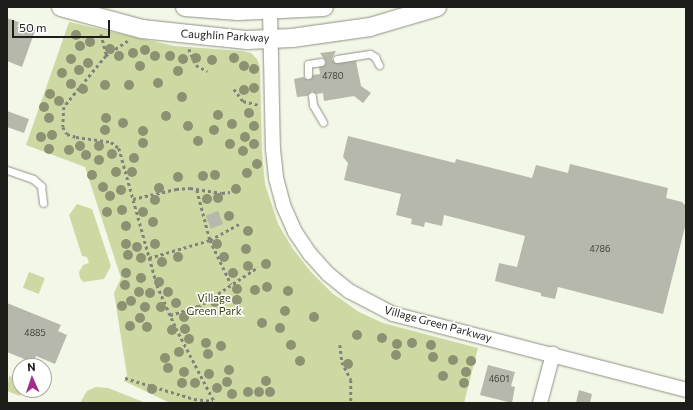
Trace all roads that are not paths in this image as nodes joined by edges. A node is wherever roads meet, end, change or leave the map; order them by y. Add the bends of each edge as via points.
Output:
1 (61, 7) edge
2 (185, 7) edge
3 (324, 7) edge
4 (437, 7) edge
5 (270, 9) edge
6 (270, 39) junction
7 (338, 59) dead end
8 (321, 62) dead end
9 (379, 66) dead end
10 (308, 75) dead end
11 (312, 96) dead end
12 (323, 122) dead end
13 (7, 170) edge
14 (43, 203) dead end
15 (553, 354) junction
16 (686, 390) edge
17 (540, 403) edge

1 - 6 street, Caughlin Parkway via 111,22 157,31 214,38
2 - 5 street via 238,11
3 - 5 street
4 - 6 street, Caughlin Parkway via 370,27
5 - 6 street, Village Green Parkway
6 - 15 street, Village Green Parkway via 276,178 283,205 310,254 349,291 371,305 427,323
7 - 9 lane via 370,54 375,57
8 - 10 lane via 308,64
11 - 12 lane via 313,105
13 - 14 lane via 33,179 41,186
15 - 16 street, Village Green Parkway
15 - 17 street

